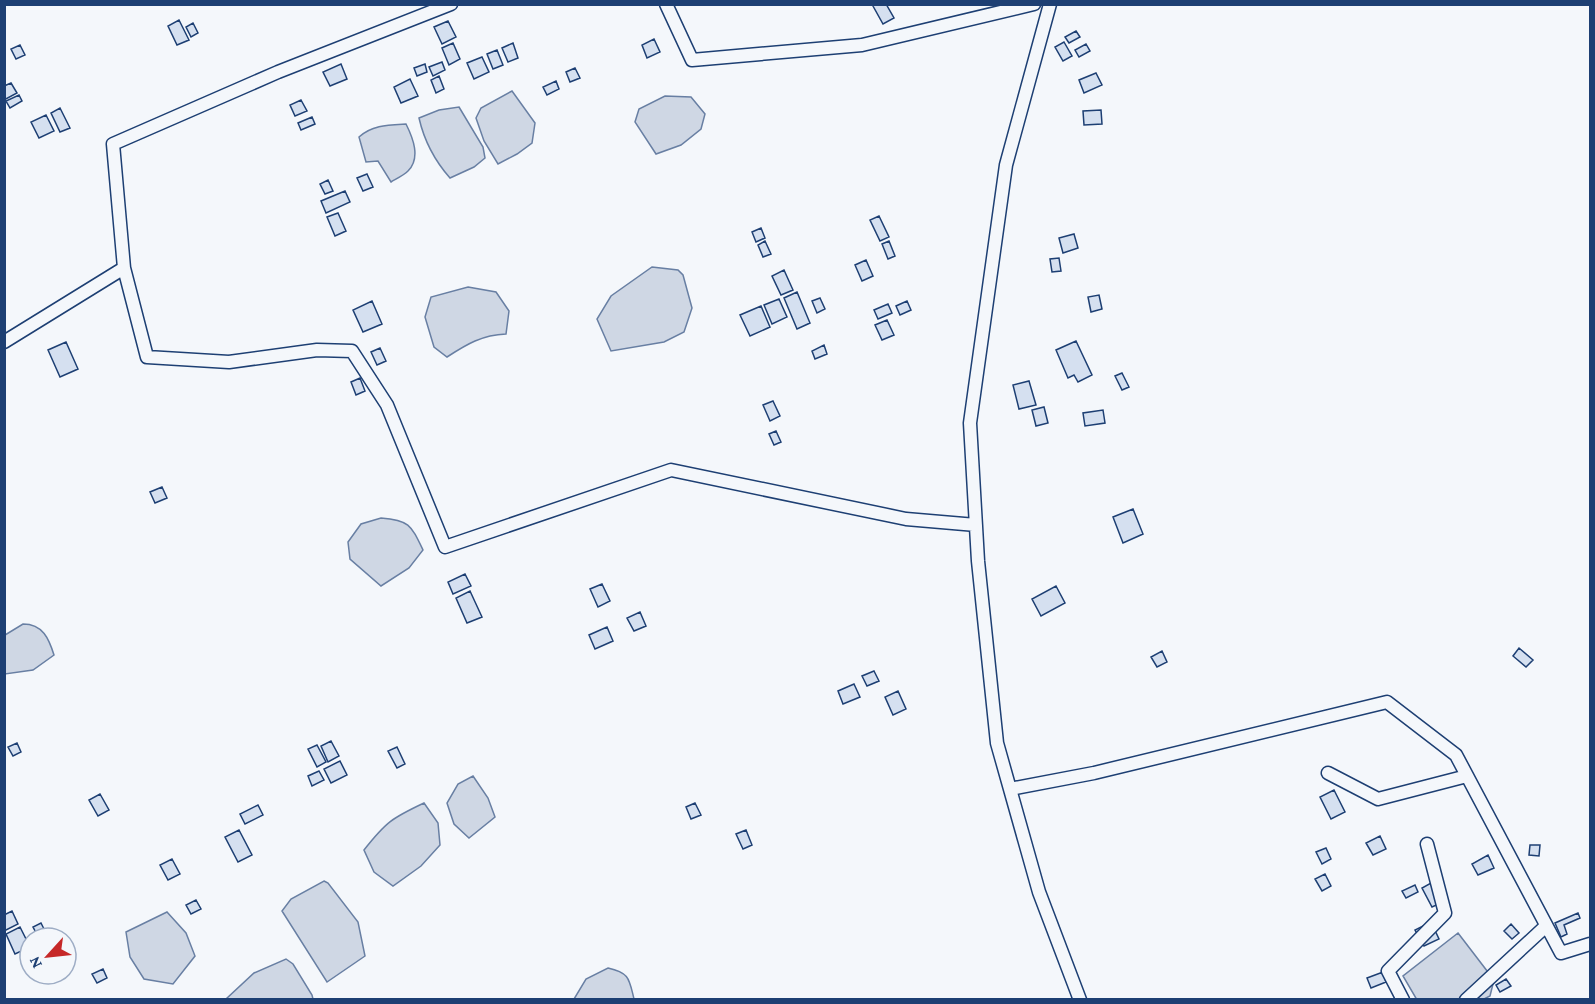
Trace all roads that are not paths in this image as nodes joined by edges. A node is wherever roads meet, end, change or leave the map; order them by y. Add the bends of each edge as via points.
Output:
1 (451, 4) edge
2 (666, 4) edge
3 (1034, 4) edge
4 (1050, 4) edge
5 (124, 268) junction
6 (4, 342) edge
7 (976, 525) junction
8 (1328, 773) dead end
9 (1467, 776) junction
10 (1010, 789) junction
11 (1427, 844) dead end
12 (1546, 926) junction
13 (1590, 944) edge
14 (1080, 999) edge
15 (1403, 999) edge
16 (1466, 999) edge

1 - 5 street via 278,72 113,144
2 - 3 street via 692,60 862,45
4 - 7 street via 1006,165 970,423
5 - 6 street
5 - 7 street via 147,357 229,362 317,350 352,351 387,405 445,547 671,470 906,519
7 - 10 street via 997,743
8 - 9 street via 1378,799
9 - 10 street via 1456,755 1387,702 1094,773
9 - 12 street
10 - 14 street via 1039,892
11 - 15 street via 1445,913 1388,971
12 - 13 street via 1561,953
12 - 16 street

